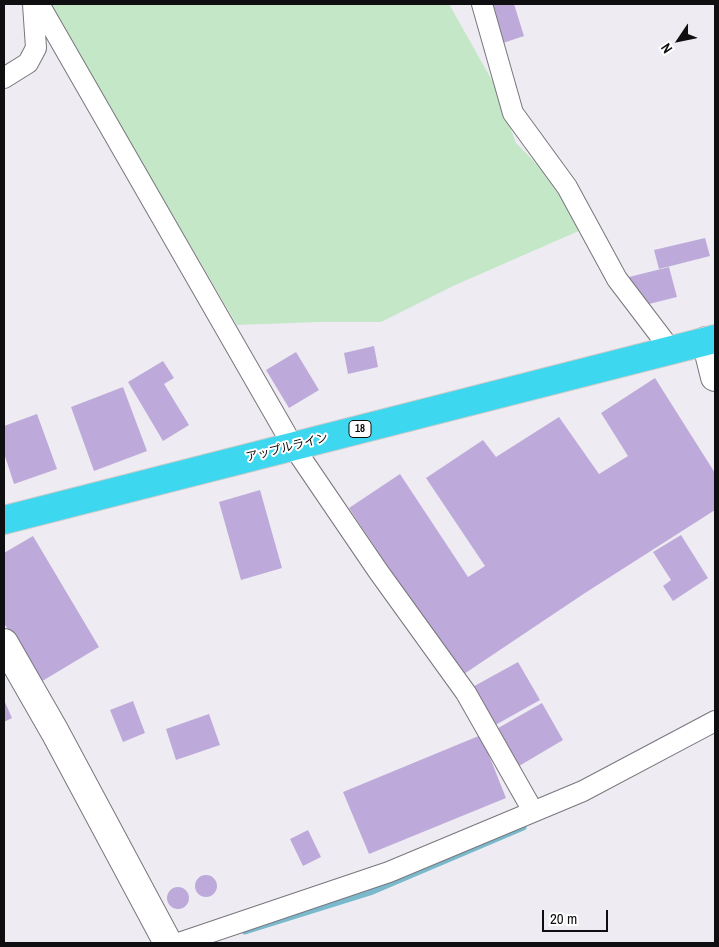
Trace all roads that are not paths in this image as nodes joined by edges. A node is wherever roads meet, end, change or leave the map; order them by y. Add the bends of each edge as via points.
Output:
1 (33, 4) edge
2 (39, 4) edge
3 (482, 4) edge
4 (4, 78) edge
5 (711, 340) edge
6 (671, 350) junction
7 (715, 377) edge
8 (293, 446) junction
9 (4, 520) edge
10 (4, 643) edge
11 (715, 721) edge
12 (533, 811) junction
13 (168, 943) edge
14 (179, 943) edge

1 - 4 street via 36,48 28,63
2 - 8 street
3 - 6 street via 513,113 567,188 617,279
5 - 6 highway, アップルライン / 18
5 - 7 street
6 - 8 highway, アップルライン / 18
8 - 9 highway, アップルライン / 18
8 - 12 street via 466,693
10 - 13 street
11 - 12 street via 583,791
12 - 14 street via 389,872

